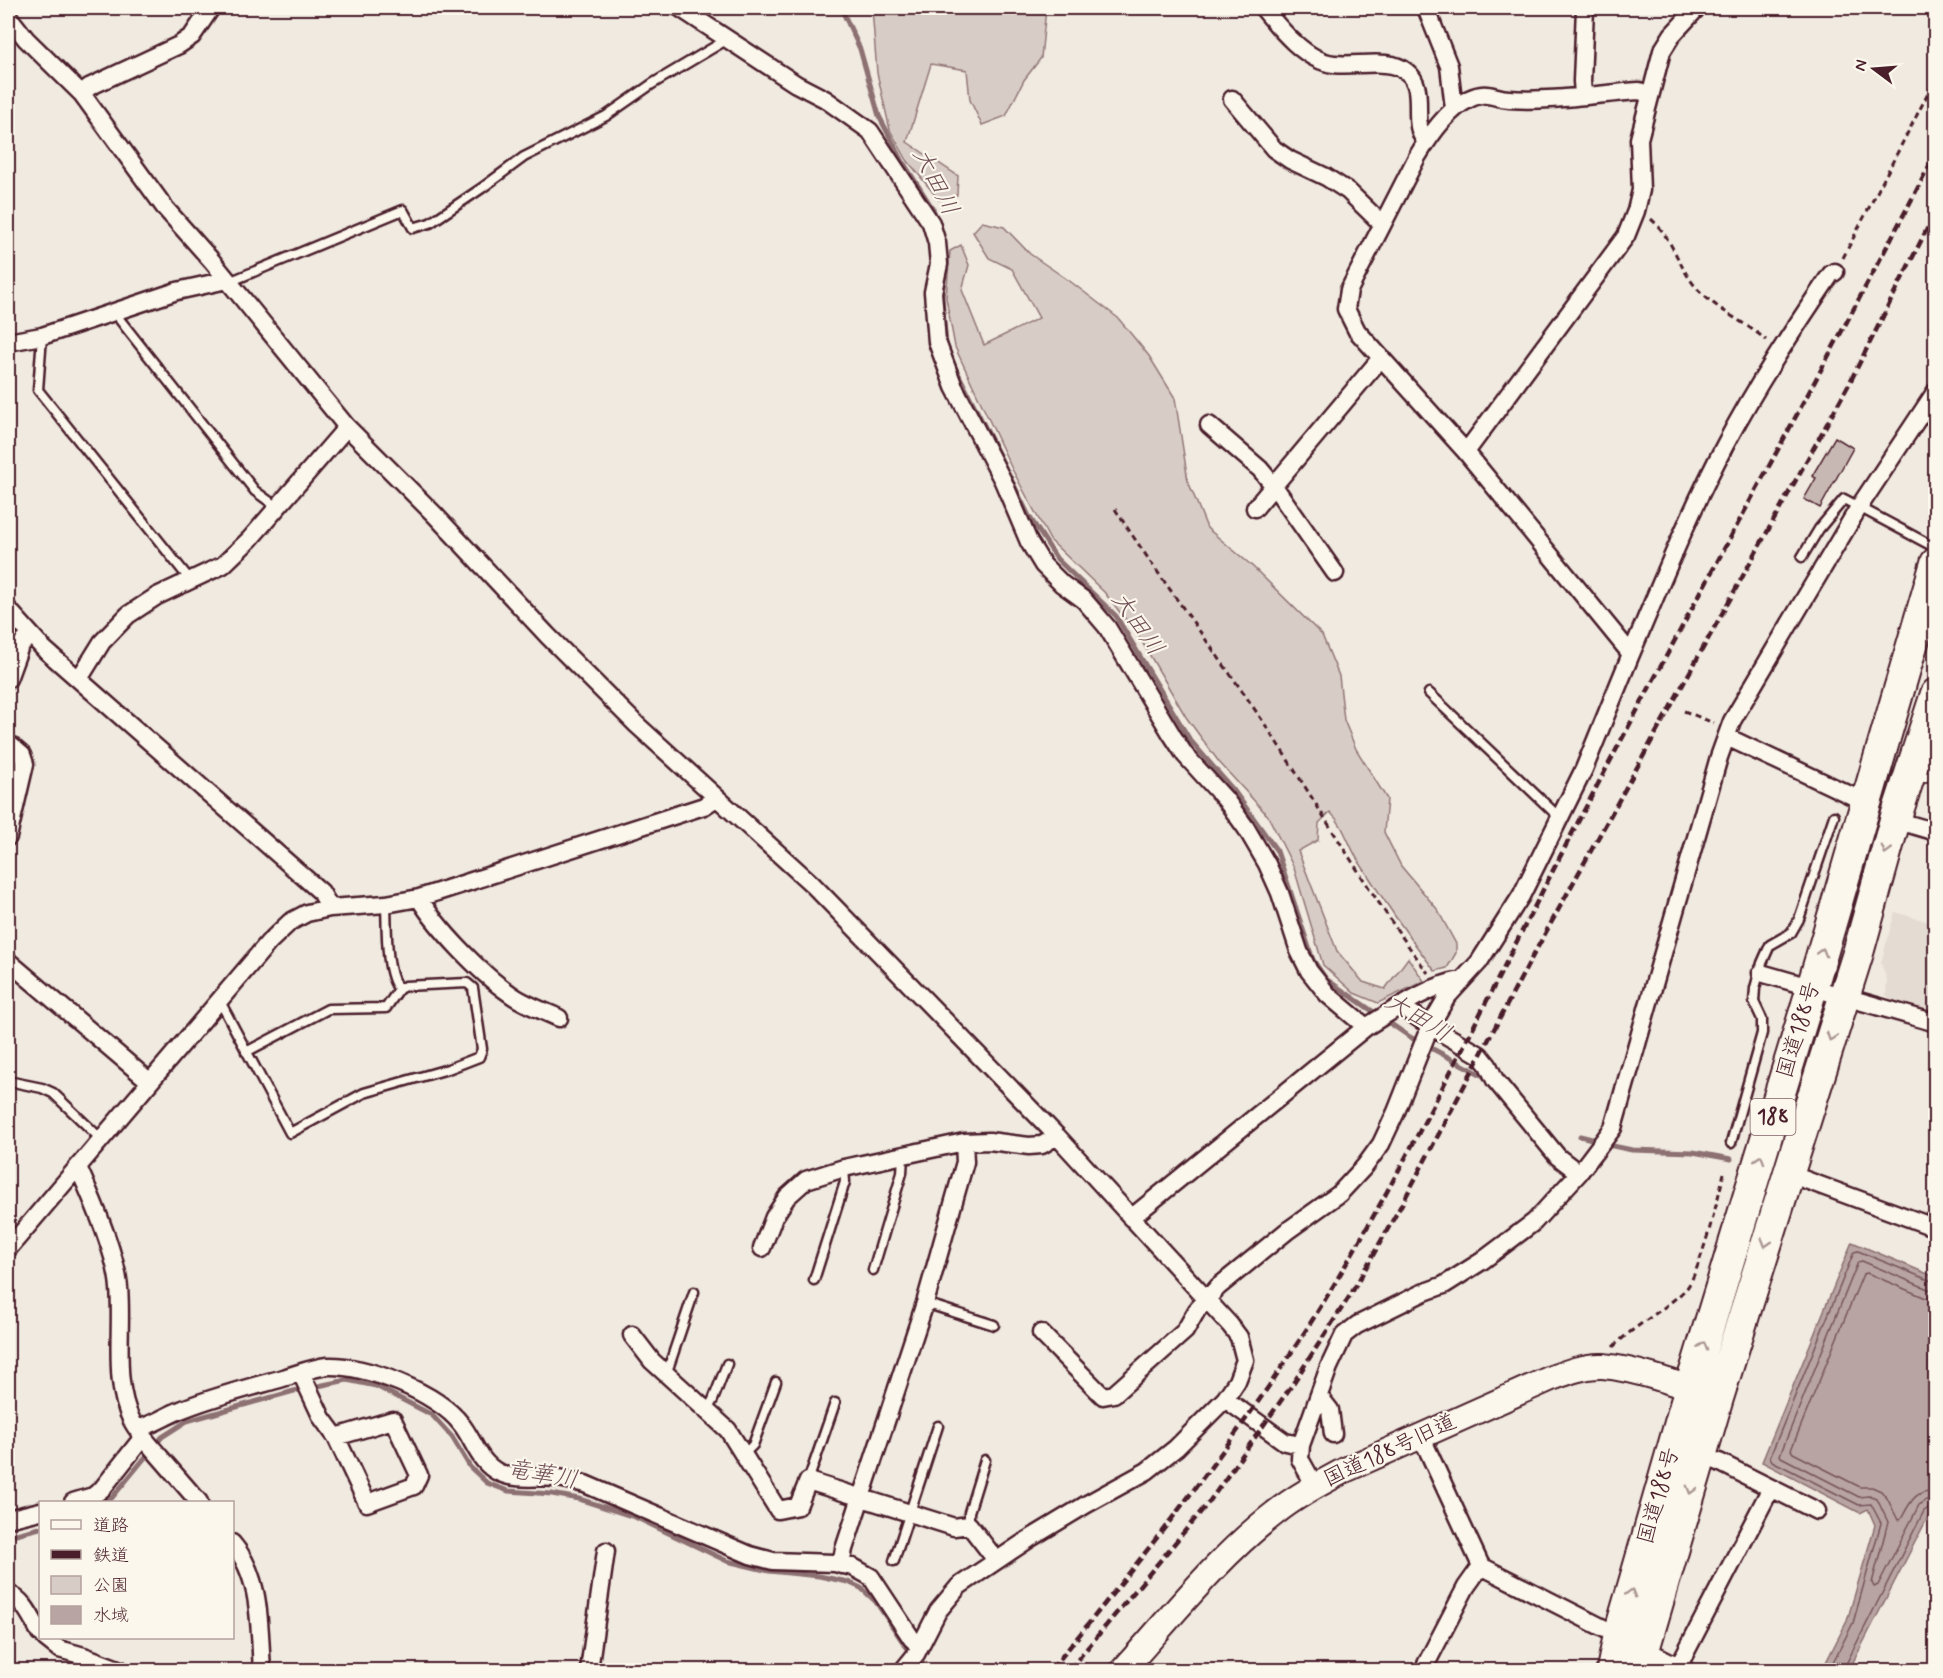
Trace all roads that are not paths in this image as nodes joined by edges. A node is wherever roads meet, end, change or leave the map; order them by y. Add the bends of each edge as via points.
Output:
1 (211, 8) edge
2 (680, 8) edge
3 (1263, 8) edge
4 (1426, 8) edge
5 (1585, 8) edge
6 (1697, 8) edge
7 (8, 16) edge
8 (724, 38) junction
9 (82, 94) junction
10 (1650, 94) junction
11 (1583, 95) junction
12 (1232, 99) dead end
13 (1454, 108) junction
14 (1426, 141) junction
15 (1382, 224) junction
16 (1835, 272) road end
17 (228, 281) junction
18 (118, 311) junction
19 (42, 336) junction
20 (8, 342) edge
21 (1381, 358) junction
22 (1935, 391) edge
23 (1209, 425) dead end
24 (347, 427) junction
25 (1466, 452) junction
26 (1274, 486) junction
27 (277, 507) junction
28 (1859, 507) junction
29 (1255, 508) dead end
30 (1935, 548) edge
31 (1802, 556) dead end
32 (1935, 563) edge
33 (1335, 573) dead end
34 (192, 581) junction
35 (8, 609) edge
36 (30, 635) junction
37 (1631, 654) junction
38 (79, 679) junction
39 (8, 680) edge
40 (1429, 693) dead end
41 (1935, 694) edge
42 (1727, 737) junction
43 (8, 743) edge
44 (1935, 774) edge
45 (1906, 783) junction
46 (716, 798) junction
47 (1865, 802) junction
48 (1834, 816) dead end
49 (1560, 818) junction
50 (1894, 820) junction
51 (1935, 832) edge
52 (8, 837) edge
53 (419, 898) junction
54 (386, 904) junction
55 (330, 908) junction
56 (8, 961) edge
57 (1761, 973) junction
58 (1462, 980) junction
59 (1812, 988) junction
60 (399, 989) junction
61 (1844, 997) junction
62 (218, 1001) junction
63 (1401, 1006) junction
64 (559, 1018) dead end
65 (1376, 1021) junction
66 (1935, 1023) edge
67 (1430, 1026) junction
68 (246, 1052) junction
69 (8, 1081) edge
70 (149, 1081) junction
71 (1057, 1136) junction
72 (101, 1139) junction
73 (964, 1142) junction
74 (1731, 1143) dead end
75 (903, 1155) junction
76 (78, 1167) junction
77 (844, 1168) junction
78 (1579, 1173) junction
79 (1787, 1173) junction
80 (1131, 1218) junction
81 (1935, 1228) edge
82 (762, 1248) dead end
83 (8, 1249) edge
84 (873, 1270) dead end
85 (814, 1280) dead end
86 (694, 1292) dead end
87 (1206, 1300) junction
88 (925, 1303) junction
89 (994, 1325) dead end
90 (1041, 1333) dead end
91 (632, 1335) dead end
92 (727, 1364) dead end
93 (301, 1373) junction
94 (665, 1373) junction
95 (776, 1382) dead end
96 (1704, 1393) junction
97 (1319, 1396) junction
98 (1225, 1399) junction
99 (835, 1402) dead end
100 (707, 1410) junction
101 (938, 1426) dead end
102 (1333, 1434) dead end
103 (1421, 1436) junction
104 (336, 1437) junction
105 (146, 1441) junction
106 (1301, 1445) junction
107 (743, 1455) junction
108 (1701, 1456) junction
109 (985, 1460) dead end
110 (808, 1481) junction
111 (1315, 1486) junction
112 (1771, 1488) junction
113 (861, 1497) junction
114 (79, 1501) edge
115 (197, 1501) edge
116 (39, 1511) edge
117 (1816, 1511) dead end
118 (910, 1513) junction
119 (8, 1519) edge
120 (969, 1525) junction
121 (234, 1545) edge
122 (606, 1551) dead end
123 (996, 1560) junction
124 (894, 1561) dead end
125 (841, 1565) junction
126 (1481, 1566) junction
127 (8, 1594) edge
128 (39, 1631) edge
129 (1619, 1635) junction
130 (46, 1639) edge
131 (1641, 1661) edge
132 (910, 1662) edge
133 (100, 1667) edge
134 (1682, 1669) edge
135 (121, 1671) edge
136 (262, 1671) edge
137 (589, 1671) edge
138 (1123, 1671) edge
139 (1423, 1671) edge
140 (1612, 1671) edge

1 - 9 street via 192,36 179,45
2 - 8 street
3 - 14 street via 1289,38 1318,59 1333,64 1380,63 1406,70 1414,79 1420,131
4 - 13 street via 1449,66
5 - 11 street
6 - 10 street via 1662,51
7 - 9 street
8 - 17 lane via 606,117 524,157 430,223 413,228 404,210
8 - 65 street via 870,131 914,197 931,223 937,243 939,264 933,292 937,342 954,387 1003,481 1029,542 1042,565 1084,600 1107,627 1185,755 1226,799 1262,855 1309,971 1328,995
9 - 17 street via 165,208
10 - 11 street via 1639,91
10 - 25 street via 1639,139 1641,190 1626,236
11 - 13 street via 1529,100 1487,93
12 - 15 street via 1274,149 1348,191
13 - 14 street
14 - 15 street
15 - 21 street via 1349,290 1346,309 1357,331
16 - 37 street via 1761,380 1702,490
17 - 18 street via 177,291
17 - 24 street
18 - 19 street
18 - 27 lane via 120,320 255,491
19 - 20 street
19 - 34 lane via 38,390
21 - 25 street
21 - 26 street
22 - 28 street
23 - 26 street
24 - 27 street
24 - 46 street via 548,636
25 - 37 street
26 - 29 street
26 - 33 street
27 - 34 street via 223,565
28 - 30 lane
28 - 31 lane via 1844,500
28 - 42 street via 1743,701
32 - 47 highway, 国道188号 / 188
34 - 38 street via 157,596 128,615 102,642
35 - 36 street
36 - 38 street
36 - 39 street via 20,646
37 - 49 street
38 - 55 street via 321,892
40 - 49 lane
41 - 45 highway, 国道188号 / 188
42 - 47 street
42 - 78 street via 1613,1128
43 - 52 street via 22,755 25,764
44 - 45 lane
45 - 50 highway, 国道188号 / 188
46 - 53 street via 704,806
46 - 71 street via 813,885
59 -> 47 highway, 国道188号 / 188
48 - 57 lane via 1799,919 1791,933 1770,945
49 - 58 street via 1521,896 1479,962
50 - 51 street
50 -> 61 highway, 国道188号 / 188
53 - 54 street
53 - 64 street via 483,973 510,994
54 - 55 street
54 - 60 lane via 391,971 393,983
55 - 62 street via 290,922
56 - 70 street
57 - 59 street
57 - 74 lane via 1754,1002 1762,1019 1762,1033
58 - 63 street via 1447,982
58 - 67 street via 1446,997
59 - 61 street
96 -> 59 highway, 国道188号 / 188
60 - 68 lane via 386,1008 328,1009
60 - 68 lane via 467,983 473,988 482,1049 479,1057 364,1094 290,1133
61 - 66 street
61 -> 79 highway, 国道188号 / 188
62 - 68 lane
62 - 70 street
63 - 65 street
63 - 67 street
65 - 80 street
67 - 78 street via 1480,1056 1540,1135
67 - 87 street via 1396,1112 1365,1167 1339,1194 1287,1231
69 - 72 lane via 53,1093
70 - 72 street
71 - 73 street via 1042,1145 1029,1146
71 - 80 street
72 - 76 street
73 - 75 street
73 - 88 street via 965,1162
75 - 77 street
75 - 84 lane via 902,1173
76 - 83 street
76 - 105 street via 117,1270 124,1398 130,1419
77 - 82 street via 806,1180 787,1197
77 - 85 lane via 845,1182
78 - 97 street via 1534,1222 1482,1261 1444,1285 1357,1325 1344,1335
79 - 81 street
79 -> 96 highway, 国道188号 / 188
80 - 87 street
86 - 94 lane
87 - 90 street via 1185,1331 1114,1394 1103,1396
87 - 98 street via 1230,1325 1243,1347 1245,1360
88 - 89 lane
88 - 113 street
91 - 94 street
92 - 100 lane
93 - 104 street via 322,1418
93 - 105 street via 179,1410 151,1425
93 - 125 street via 326,1366 354,1368 375,1372 425,1395 448,1409 487,1464 499,1473 585,1484 750,1555 773,1561
94 - 100 street
95 - 107 lane via 753,1444
96 - 103 street, 国道188号旧道 via 1601,1366 1549,1379
96 - 108 highway, 国道188号 / 188
129 -> 96 highway, 国道188号 / 188
97 - 102 street via 1330,1410
97 - 106 street
98 - 106 street via 1285,1442
98 - 123 street via 1147,1471
99 - 110 lane
100 - 107 street via 728,1430
101 - 118 lane
103 - 111 street, 国道188号旧道
103 - 126 street
104 - 104 street via 367,1503 414,1486 419,1475 393,1419
105 - 114 street via 102,1489
105 - 115 street
106 - 111 street via 1300,1459
107 - 110 street via 778,1510 798,1506
108 - 112 street
108 -> 131 highway, 国道188号 / 188
109 - 120 lane via 969,1512
110 - 113 street
111 - 138 street, 国道188号旧道 via 1275,1512 1231,1551
112 - 117 street
112 - 134 street
113 - 118 street
113 - 125 street
116 - 119 street
118 - 120 street via 954,1527
118 - 124 lane
120 - 123 street
121 - 136 street via 243,1554 251,1576
122 - 137 street
123 - 132 street via 952,1593
125 - 132 street via 871,1577 912,1639
126 - 129 street
126 - 139 street
127 - 128 street via 25,1606
129 - 131 street
129 - 140 highway, 国道188号 / 188
130 - 133 street
131 - 134 street
133 - 135 street

